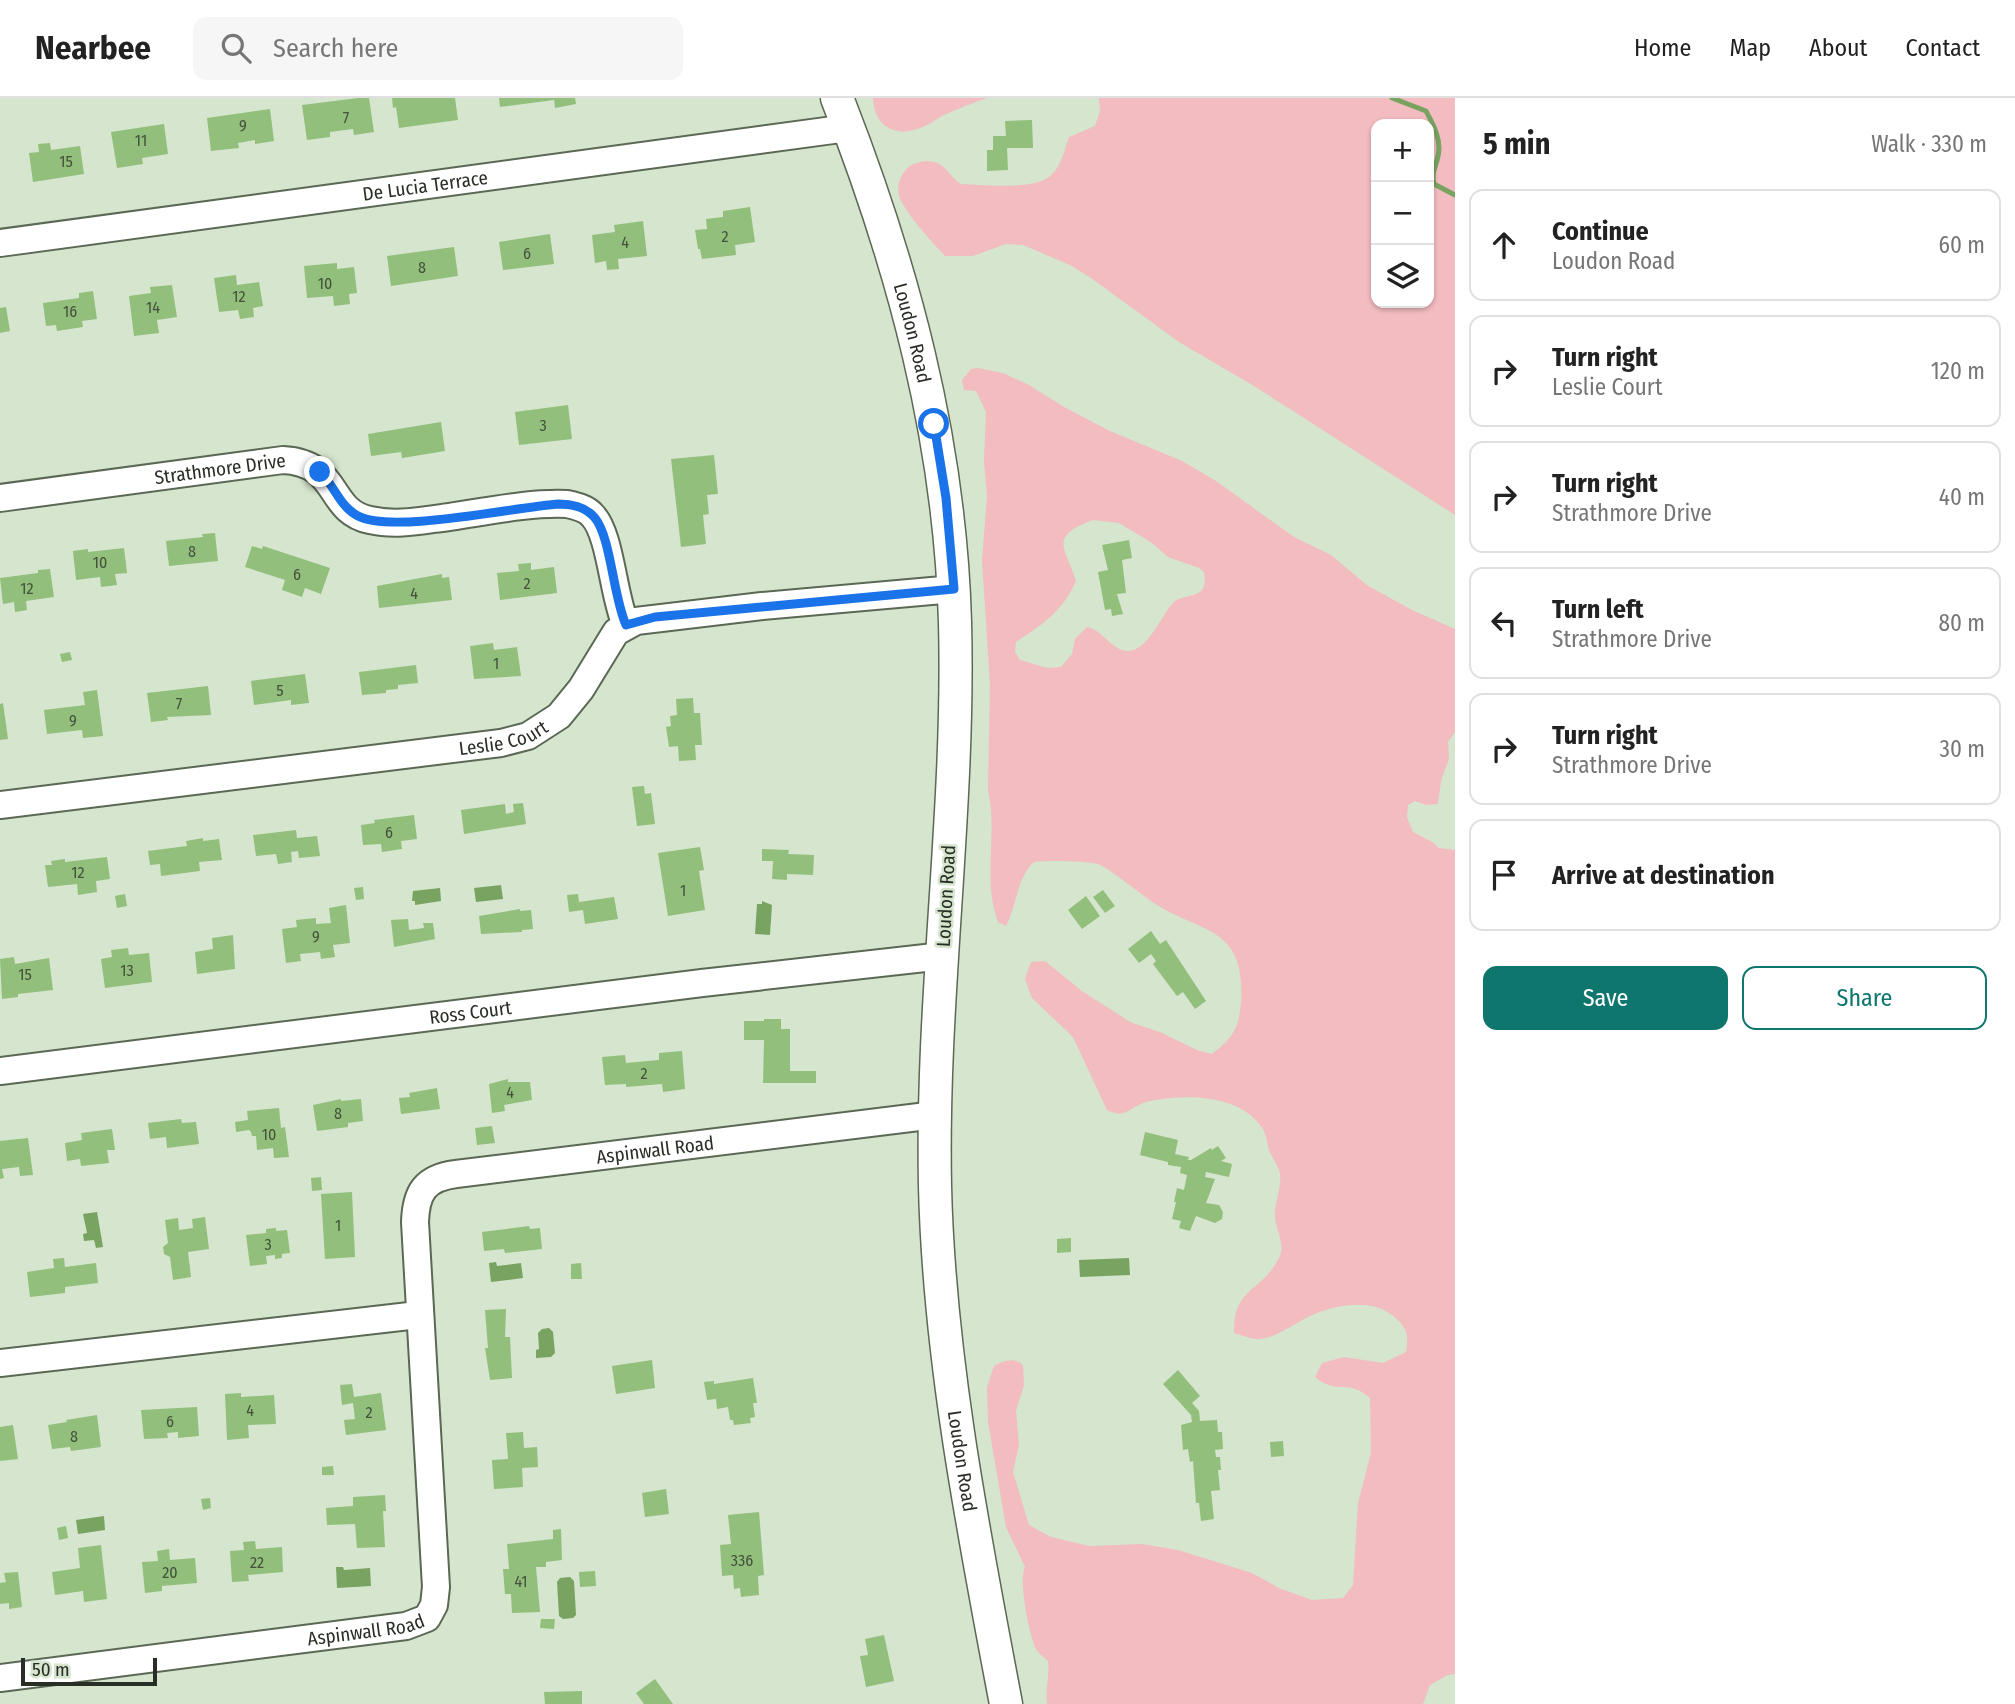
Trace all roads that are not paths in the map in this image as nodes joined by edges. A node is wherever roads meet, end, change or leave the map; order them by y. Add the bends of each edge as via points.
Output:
1 (836, 98) edge
2 (848, 128) junction
3 (0, 243) edge
4 (0, 498) edge
5 (954, 589) junction
6 (626, 625) junction
7 (0, 804) edge
8 (943, 956) junction
9 (0, 1071) edge
10 (935, 1115) junction
11 (418, 1315) junction
12 (0, 1363) edge
13 (0, 1678) edge
14 (1006, 1704) edge

1 - 2 main road, Loudon Road
2 - 3 street, De Lucia Terrace
2 - 5 main road, Loudon Road via 895,265 926,379 946,498
4 - 6 street, Strathmore Drive via 283,460 304,463 320,472 343,505 371,521 414,522 567,504 588,511 601,527 617,604
5 - 6 street via 655,617
5 - 8 main road, Loudon Road
6 - 7 street, Leslie Court via 616,632 559,716 516,740
8 - 9 street, Ross Court
8 - 10 main road, Loudon Road
10 - 11 street, Aspinwall Road via 439,1177 422,1190 417,1201
10 - 14 main road, Loudon Road via 935,1191 951,1374
11 - 12 street
11 - 13 street, Aspinwall Road via 436,1587 427,1618 406,1626

